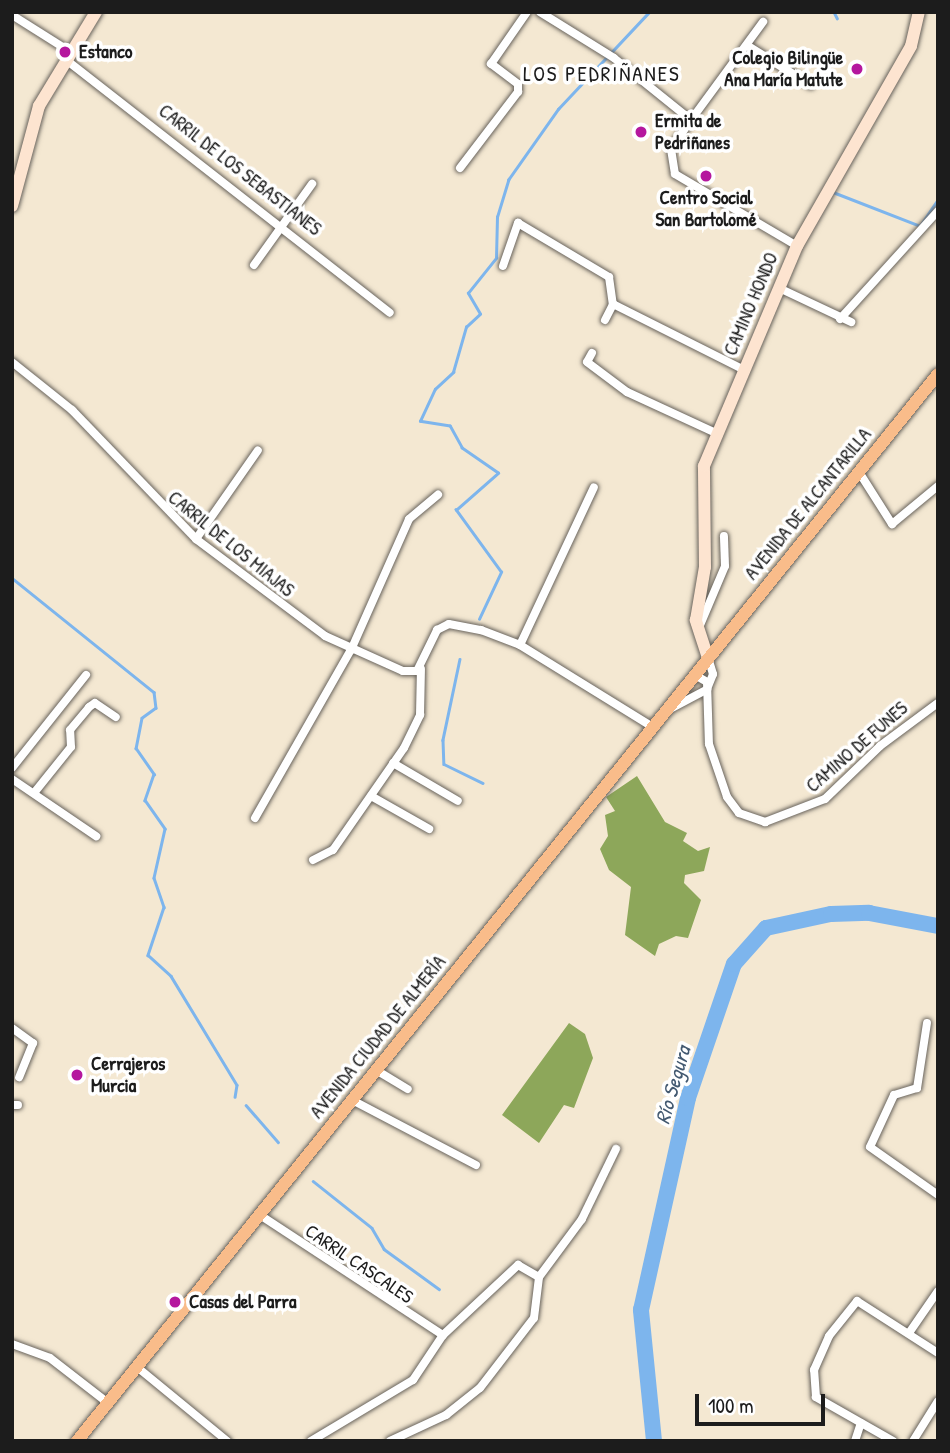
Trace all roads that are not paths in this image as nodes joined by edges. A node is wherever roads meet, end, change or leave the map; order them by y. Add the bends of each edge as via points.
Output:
1 (96, 12) edge
2 (527, 12) edge
3 (540, 12) edge
4 (919, 12) edge
5 (12, 15) edge
6 (763, 22) dead end
7 (748, 46) junction
8 (67, 55) junction
9 (811, 85) dead end
10 (691, 120) junction
11 (460, 168) dead end
12 (312, 184) dead end
13 (12, 206) edge
14 (938, 211) edge
15 (285, 226) junction
16 (797, 246) junction
17 (254, 265) dead end
18 (503, 266) dead end
19 (779, 288) junction
20 (614, 304) junction
21 (390, 313) dead end
22 (840, 319) junction
23 (605, 320) dead end
24 (851, 322) dead end
25 (592, 353) dead end
26 (12, 362) edge
27 (744, 370) junction
28 (938, 374) edge
29 (718, 434) junction
30 (258, 450) dead end
31 (859, 472) junction
32 (938, 486) edge
33 (594, 487) dead end
34 (438, 495) dead end
35 (724, 536) dead end
36 (196, 539) junction
37 (705, 566) junction
38 (722, 576) junction
39 (699, 631) junction
40 (727, 635) junction
41 (520, 645) junction
42 (351, 650) junction
43 (708, 658) junction
44 (421, 669) junction
45 (695, 674) junction
46 (86, 675) dead end
47 (707, 690) junction
48 (683, 702) junction
49 (938, 703) edge
50 (705, 713) junction
51 (664, 714) junction
52 (116, 717) dead end
53 (653, 727) junction
54 (393, 763) junction
55 (12, 768) edge
56 (12, 779) edge
57 (33, 793) junction
58 (371, 796) junction
59 (458, 801) dead end
60 (256, 818) dead end
61 (429, 830) dead end
62 (96, 836) dead end
63 (313, 860) dead end
64 (927, 1023) dead end
65 (12, 1028) edge
66 (376, 1070) junction
67 (19, 1077) dead end
68 (408, 1089) dead end
69 (352, 1100) junction
70 (616, 1149) dead end
71 (476, 1166) dead end
72 (938, 1195) edge
73 (260, 1215) junction
74 (539, 1277) junction
75 (938, 1291) edge
76 (909, 1333) junction
77 (443, 1335) junction
78 (12, 1344) edge
79 (938, 1353) edge
80 (137, 1367) junction
81 (938, 1401) edge
82 (108, 1403) junction
83 (861, 1423) junction
84 (77, 1441) edge
85 (228, 1441) edge
86 (311, 1441) edge
87 (390, 1441) edge
88 (855, 1441) edge
89 (893, 1441) edge
90 (913, 1441) edge

1 - 8 main road
2 - 11 street via 491,64 518,84 518,92
3 - 10 street via 614,58
4 - 16 main road, CAMINO HONDO via 905,58
5 - 8 street, CARRIL DE LOS SEBASTIANES
6 - 7 street
7 - 9 street
7 - 10 street
8 - 13 main road via 22,150
8 - 15 street, CARRIL DE LOS SEBASTIANES
10 - 16 street via 671,149 675,174
12 - 15 street
14 - 22 street
15 - 17 street
15 - 21 street, CARRIL DE LOS SEBASTIANES
16 - 19 main road, CAMINO HONDO
18 - 20 street via 518,223 609,277
19 - 22 street
19 - 27 main road, CAMINO HONDO
20 - 23 street
20 - 27 street
22 - 24 street
25 - 29 street via 587,362 627,392
26 - 36 street, CARRIL DE LOS MIAJAS via 72,410
27 - 29 main road, CAMINO HONDO
28 - 31 main road, AVENIDA DE ALCANTARILLA
29 - 37 main road, CAMINO HONDO via 701,478
30 - 36 street
31 - 32 street via 892,524
31 - 40 main road, AVENIDA DE ALCANTARILLA
33 - 41 street
34 - 42 street via 408,519
35 - 38 street
36 - 42 street, CARRIL DE LOS MIAJAS via 257,590
37 - 38 street
37 - 39 main road, CAMINO HONDO
38 - 39 street
39 - 40 main road via 711,639
39 - 43 main road, CAMINO HONDO
40 - 43 main road, AVENIDA DE ALCANTARILLA
41 - 44 street via 449,624 437,630
41 - 53 street
42 - 44 street, CARRIL DE LOS MIAJAS via 403,671
42 - 60 street
43 - 45 main road, AVENIDA CIUDAD DE ALMERÍA
43 - 47 street, CAMINO DE FUNES via 712,678
44 - 54 street via 420,715
45 - 47 street
45 - 51 main road, AVENIDA CIUDAD DE ALMERÍA
46 - 55 street
47 - 48 street
47 - 50 street, CAMINO DE FUNES
48 - 50 street
48 - 51 street
49 - 50 street, CAMINO DE FUNES via 880,746 825,799 775,822 748,818 733,807 714,765
51 - 53 main road, AVENIDA CIUDAD DE ALMERÍA
52 - 57 street via 95,703 89,706 70,730 71,747
53 - 66 main road, AVENIDA CIUDAD DE ALMERÍA
54 - 58 street
54 - 59 street
56 - 57 street
57 - 62 street
58 - 61 street
58 - 63 street via 333,850
64 - 72 street via 917,1088 894,1095 870,1147
65 - 67 street via 33,1043
66 - 68 street
66 - 69 main road, AVENIDA CIUDAD DE ALMERÍA
69 - 71 street
69 - 73 main road, AVENIDA CIUDAD DE ALMERÍA
70 - 74 street via 582,1219
73 - 77 street, CARRIL CASCALES
73 - 80 main road, AVENIDA CIUDAD DE ALMERÍA
74 - 77 street via 518,1265
74 - 87 street via 534,1318 480,1388 456,1409
75 - 76 street
76 - 79 street
76 - 83 street via 854,1300 829,1336 814,1370 814,1394
77 - 86 street via 414,1380
78 - 82 street via 25,1347
80 - 82 main road, AVENIDA CIUDAD DE ALMERÍA
80 - 85 street
81 - 90 street
82 - 84 main road, AVENIDA CIUDAD DE ALMERÍA
83 - 88 street
83 - 89 street

